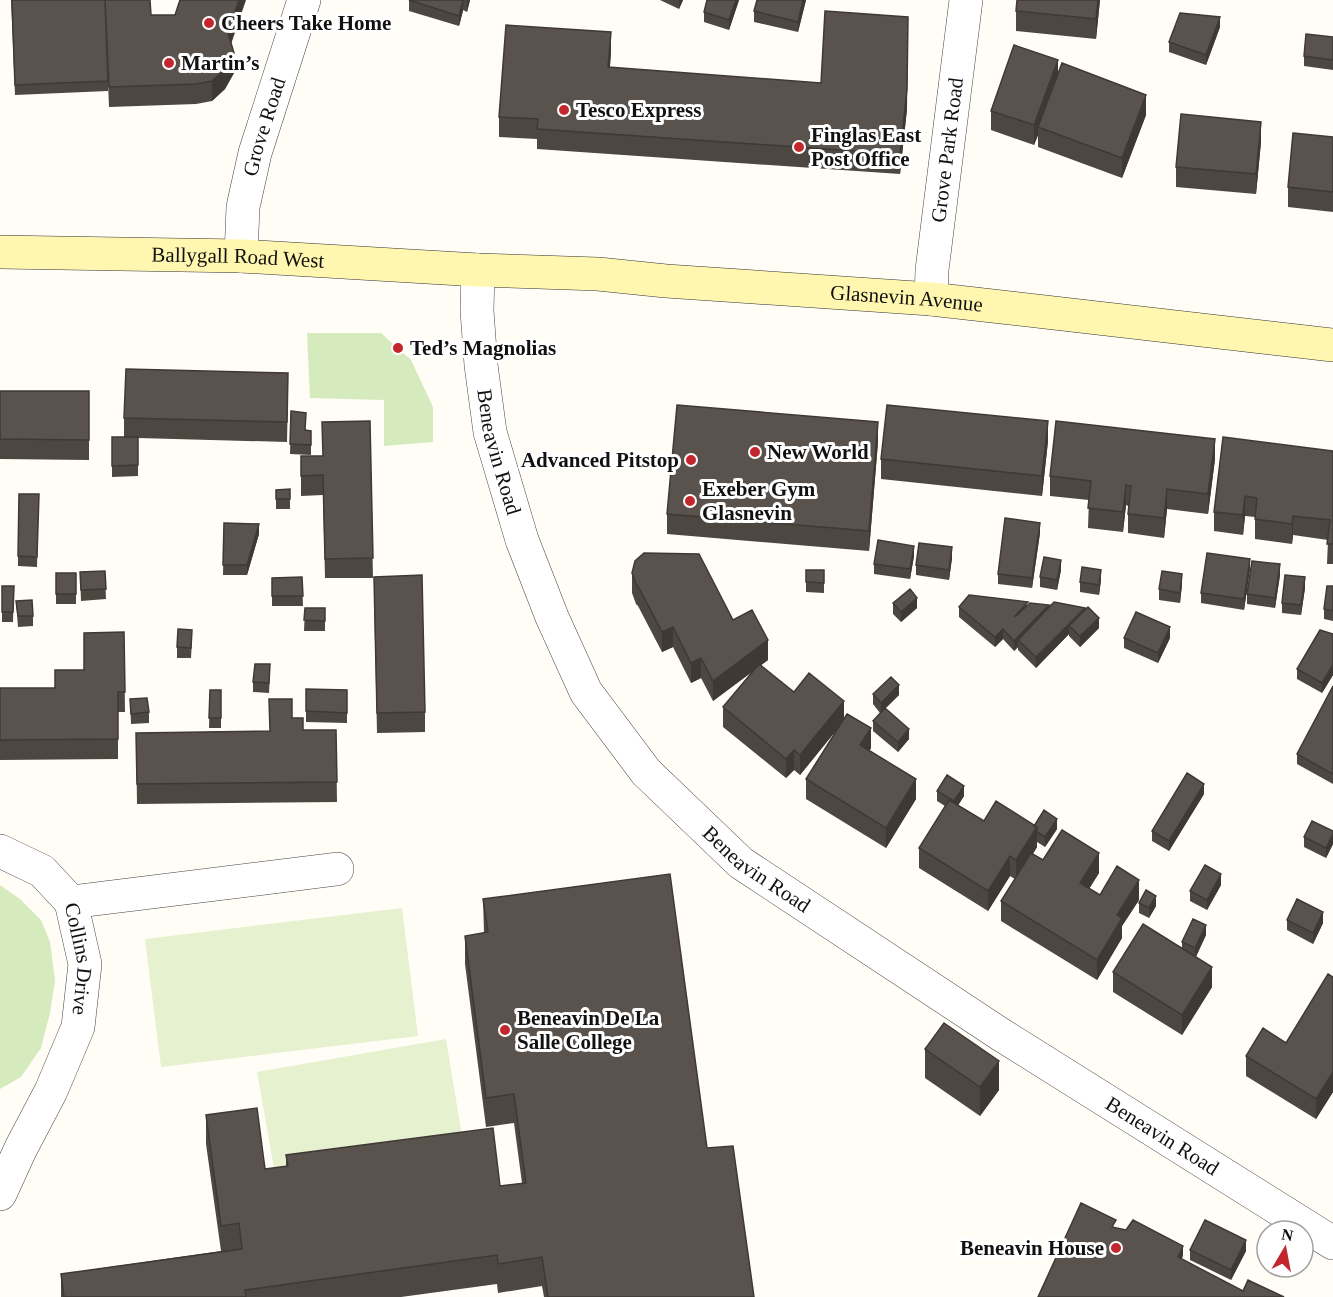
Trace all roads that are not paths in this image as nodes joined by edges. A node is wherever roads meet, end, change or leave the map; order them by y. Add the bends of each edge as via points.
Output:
1 (304, 0) edge
2 (966, 0) edge
3 (0, 252) edge
4 (241, 256) junction
5 (478, 270) junction
6 (931, 299) junction
7 (1333, 345) edge
8 (0, 851) edge
9 (337, 869) dead end
10 (71, 902) junction
11 (10, 1143) edge
12 (0, 1194) edge
13 (1333, 1243) edge

1 - 4 street, Grove Road via 255,153 243,207
2 - 6 street, Grove Park Road
3 - 4 main road, Ballygall Road West
4 - 5 main road, Ballygall Road West
5 - 6 main road, Glasnevin Avenue via 598,274
5 - 13 street, Beneavin Road via 477,311 490,432 522,540 586,692 646,772 741,863 1000,1034
6 - 7 main road, Glasnevin Avenue
8 - 10 street, Collins Drive via 42,871
9 - 10 street
10 - 11 street, Collins Drive via 86,964 78,1027 51,1091
11 - 12 street, Collins Drive

